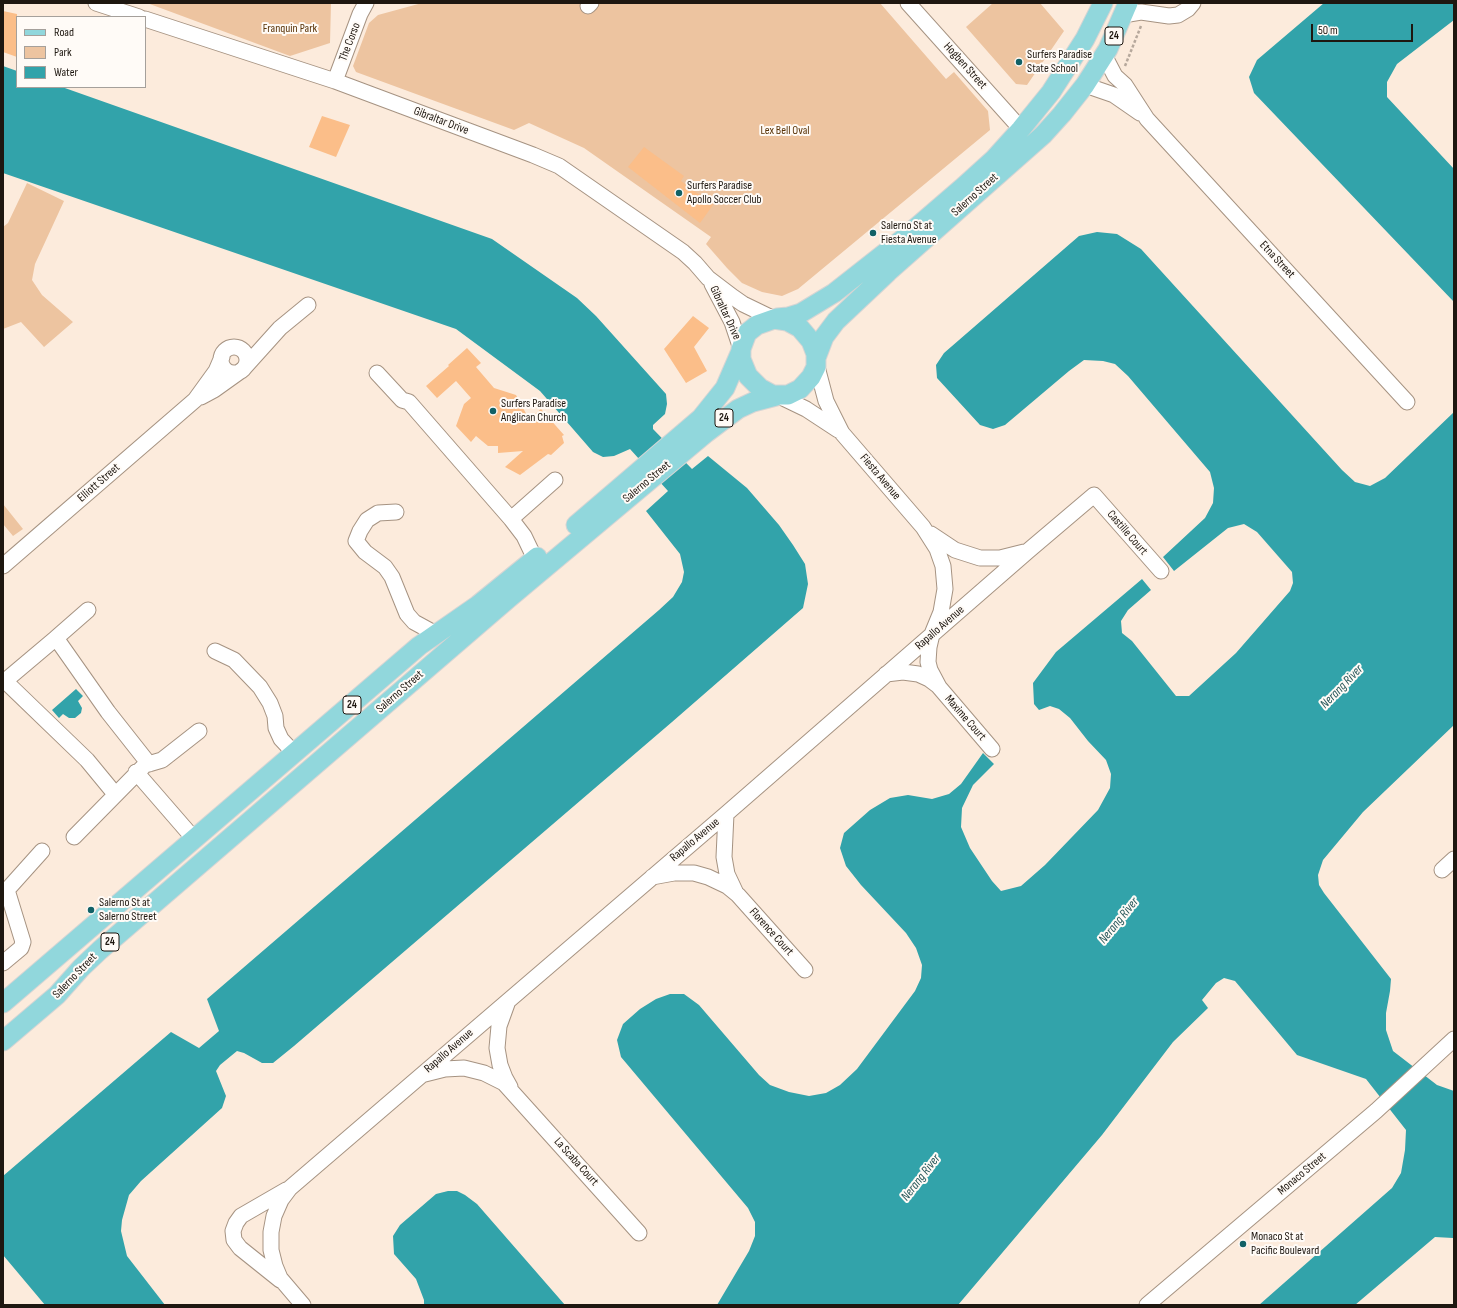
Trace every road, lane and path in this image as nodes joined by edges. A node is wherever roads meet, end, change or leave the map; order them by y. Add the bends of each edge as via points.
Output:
1 (96, 3) edge
2 (366, 3) edge
3 (908, 3) edge
4 (1193, 3) edge
5 (1104, 4) edge
6 (1126, 9) edge
7 (136, 16) edge
8 (146, 19) edge
9 (1141, 26) dead end
10 (1104, 55) junction
11 (1128, 71) dead end
12 (335, 81) junction
13 (1085, 85) junction
14 (1147, 119) junction
15 (1021, 129) junction
16 (708, 278) junction
17 (308, 305) dead end
18 (776, 318) junction
19 (280, 328) junction
20 (741, 350) junction
21 (227, 352) junction
22 (816, 361) junction
23 (243, 369) junction
24 (377, 373) dead end
25 (777, 396) junction
26 (195, 400) junction
27 (1407, 402) dead end
28 (842, 433) junction
29 (675, 450) junction
30 (555, 480) dead end
31 (1094, 495) joint
32 (396, 512) dead end
33 (511, 519) junction
34 (918, 521) junction
35 (1028, 551) junction
36 (539, 564) junction
37 (3, 566) edge
38 (1161, 571) dead end
39 (88, 610) dead end
40 (436, 634) junction
41 (932, 634) junction
42 (56, 638) junction
43 (215, 651) dead end
44 (886, 674) junction
45 (4, 682) edge
46 (939, 687) junction
47 (199, 731) dead end
48 (992, 749) dead end
49 (295, 754) junction
50 (149, 764) junction
51 (133, 776) junction
52 (115, 794) junction
53 (726, 814) junction
54 (74, 837) dead end
55 (191, 843) junction
56 (42, 851) dead end
57 (1454, 859) edge
58 (1442, 870) dead end
59 (651, 877) junction
60 (738, 895) junction
61 (65, 950) junction
62 (3, 963) edge
63 (81, 968) junction
64 (805, 970) dead end
65 (508, 1000) junction
66 (3, 1003) edge
67 (1454, 1039) edge
68 (3, 1042) edge
69 (422, 1074) junction
70 (512, 1090) junction
71 (294, 1184) junction
72 (639, 1233) dead end
73 (286, 1285) junction
74 (303, 1305) edge
75 (1147, 1305) edge

1 - 7 street
2 - 12 street, The Corso
3 - 15 street, Hogben Street
4 - 6 street via 1178,15
5 - 15 main road, Salerno Street / 24 via 1064,73
6 - 10 main road, 24
8 - 12 street, Gibraltar Drive
9 - 11 path via 1124,66
10 - 13 main road, 24
10 - 14 street, Etna Street via 1115,76 1125,85
12 - 16 street, Gibraltar Drive via 559,166 683,252
13 - 14 street, Etna Street via 1114,95
13 - 22 main road, Salerno Street / 24 via 1043,134 836,321 824,337
14 - 27 street, Etna Street
15 - 18 main road, Salerno Street / 24 via 994,159 962,188 834,293 801,312
16 - 18 street, Gibraltar Drive via 743,304
16 - 20 street, Gibraltar Drive via 732,322
17 - 19 street, Elliott Street
18 - 20 main road, 24 via 761,322 752,328 744,339
18 - 22 main road via 790,322 802,330 810,341
19 - 21 street, Elliott Street via 253,343
19 - 23 street, Elliott Street
20 - 25 main road via 742,364 748,376 760,388
20 - 29 main road, Salerno Street / 24 via 721,394
21 - 23 street via 223,365 235,372
21 - 23 street via 239,348 245,352 247,359
21 - 26 street, Elliott Street
22 - 25 main road, 24 via 813,374 803,387 792,394
22 - 28 street, Fiesta Avenue via 826,401
23 - 26 street, Elliott Street
24 - 33 street via 402,400 409,402
25 - 28 street, Fiesta Avenue via 806,409
25 - 29 main road, Salerno Street / 24 via 738,408
26 - 37 street, Elliott Street
28 - 34 street, Fiesta Avenue
29 - 36 main road, Salerno Street / 24
30 - 33 street
31 - 35 street, Rapallo Avenue
31 - 38 street, Castille Court
32 - 40 street via 378,513 367,520 356,541 365,552 385,567 392,577 407,614 414,622
33 - 36 street via 524,536
34 - 35 street, Fiesta Avenue via 941,542 970,556 1000,558
34 - 41 street, Fiesta Avenue via 937,549 944,574 943,602
35 - 41 street, Rapallo Avenue
36 - 40 main road, Salerno Street / 24
36 - 63 main road, Salerno Street / 24
39 - 42 street
40 - 49 main road, Salerno Street / 24
41 - 44 street, Rapallo Avenue
41 - 46 street, Maxime Court via 928,662
42 - 45 street
42 - 50 street via 100,702
43 - 49 street via 234,660 260,687 270,703 276,728
44 - 46 street, Maxime Court via 918,674
44 - 53 street, Rapallo Avenue
45 - 52 street via 87,760
46 - 48 street, Maxime Court
47 - 50 street via 162,760
49 - 55 main road, Salerno Street / 24
50 - 51 street
51 - 52 street
51 - 55 street
52 - 54 street
53 - 59 street, Rapallo Avenue
53 - 60 street, Florence Court via 724,857 727,874
55 - 61 main road, Salerno Street / 24
56 - 62 street via 7,890 23,942 21,948
57 - 58 street
59 - 60 street, Florence Court via 679,873 698,874 721,882
59 - 65 street, Rapallo Avenue
60 - 64 street, Florence Court
61 - 63 main road
61 - 66 main road, Salerno Street / 24
63 - 68 main road, Salerno Street / 24 via 57,995
65 - 69 street, Rapallo Avenue
65 - 70 street, La Scaba Court via 499,1026 497,1048 503,1074
67 - 75 street, Monaco Street via 1376,1110
69 - 70 street, La Scaba Court via 445,1069 469,1069 498,1079
69 - 71 street, Rapallo Avenue
70 - 72 street, La Scaba Court
71 - 73 street, Rapallo Avenue via 278,1206 271,1232 273,1261
71 - 73 street, Rapallo Avenue via 244,1214 233,1230 234,1240 240,1248
73 - 74 street, Rapallo Avenue

